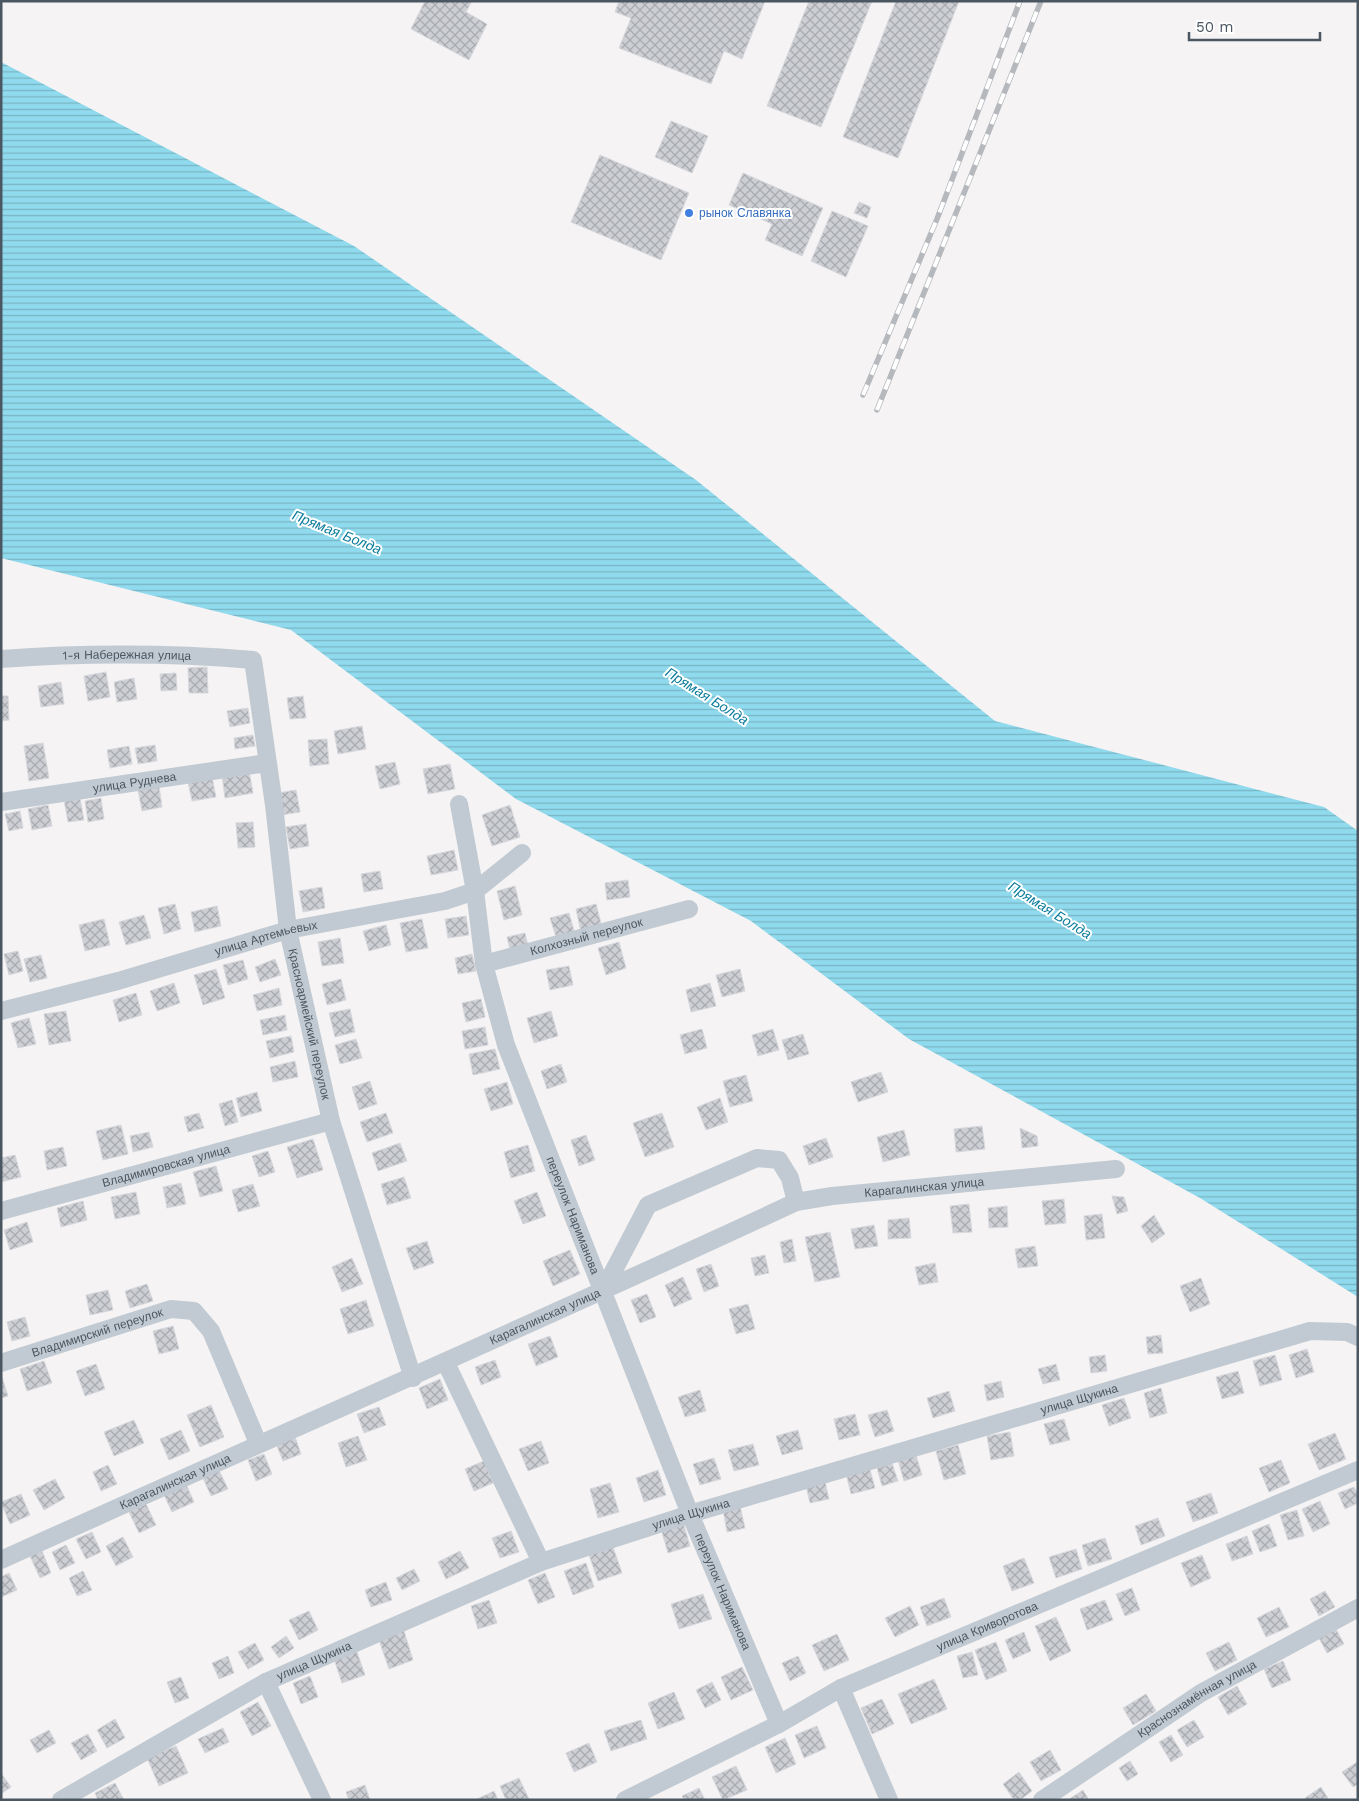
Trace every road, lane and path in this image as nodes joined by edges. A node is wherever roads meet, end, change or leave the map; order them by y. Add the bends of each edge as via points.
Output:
1 (1, 659) edge
2 (253, 660) joint
3 (267, 763) junction
4 (1, 802) edge
5 (459, 804) dead end
6 (522, 853) dead end
7 (475, 891) junction
8 (689, 909) dead end
9 (288, 930) junction
10 (484, 964) junction
11 (1, 1011) edge
12 (331, 1121) junction
13 (1116, 1169) dead end
14 (796, 1202) junction
15 (1, 1211) edge
16 (602, 1293) junction
17 (1358, 1337) edge
18 (1, 1363) edge
19 (446, 1363) junction
20 (413, 1378) junction
21 (258, 1444) junction
22 (1358, 1470) edge
23 (690, 1514) junction
24 (1, 1560) edge
25 (541, 1562) junction
26 (1358, 1608) edge
27 (266, 1682) junction
28 (841, 1688) junction
29 (779, 1724) junction
30 (60, 1800) edge
31 (322, 1800) edge
32 (625, 1800) edge
33 (889, 1800) edge
34 (1042, 1800) edge

1 - 2 street, 1-я Набережная улица via 186,654
2 - 3 street, Красноармейский переулок
3 - 4 street, улица Руднева
3 - 9 street, Красноармейский переулок
5 - 7 street, переулок Нариманова
6 - 7 street, улица Артемьевых
7 - 9 street, улица Артемьевых via 445,901
7 - 10 street, переулок Нариманова
8 - 10 street, Колхозный переулок
9 - 11 street, улица Артемьевых via 118,981
9 - 12 street, Красноармейский переулок
10 - 16 street, переулок Нариманова via 506,1045
12 - 15 street, Владимировская улица
12 - 20 street, Красноармейский переулок
13 - 14 street, Карагалинская улица
14 - 16 street, Карагалинская улица
14 - 16 street via 790,1178 779,1160 757,1158 648,1205
16 - 19 street, Карагалинская улица
16 - 23 street, переулок Нариманова
17 - 23 street, улица Щукина via 1346,1332 1310,1331
18 - 21 street, Владимирский переулок via 171,1309 194,1312 211,1331
19 - 20 street, Карагалинская улица
19 - 25 street
20 - 21 street, Карагалинская улица
21 - 24 street, Карагалинская улица
22 - 28 street, улица Криворотова
23 - 25 street, улица Щукина
23 - 29 street, переулок Нариманова
25 - 27 street, улица Щукина
26 - 34 street, Краснознамённая улица via 1201,1693
27 - 30 street, улица Щукина
27 - 31 street
28 - 29 street, улица Криворотова
28 - 33 street
29 - 32 street, улица Криворотова

